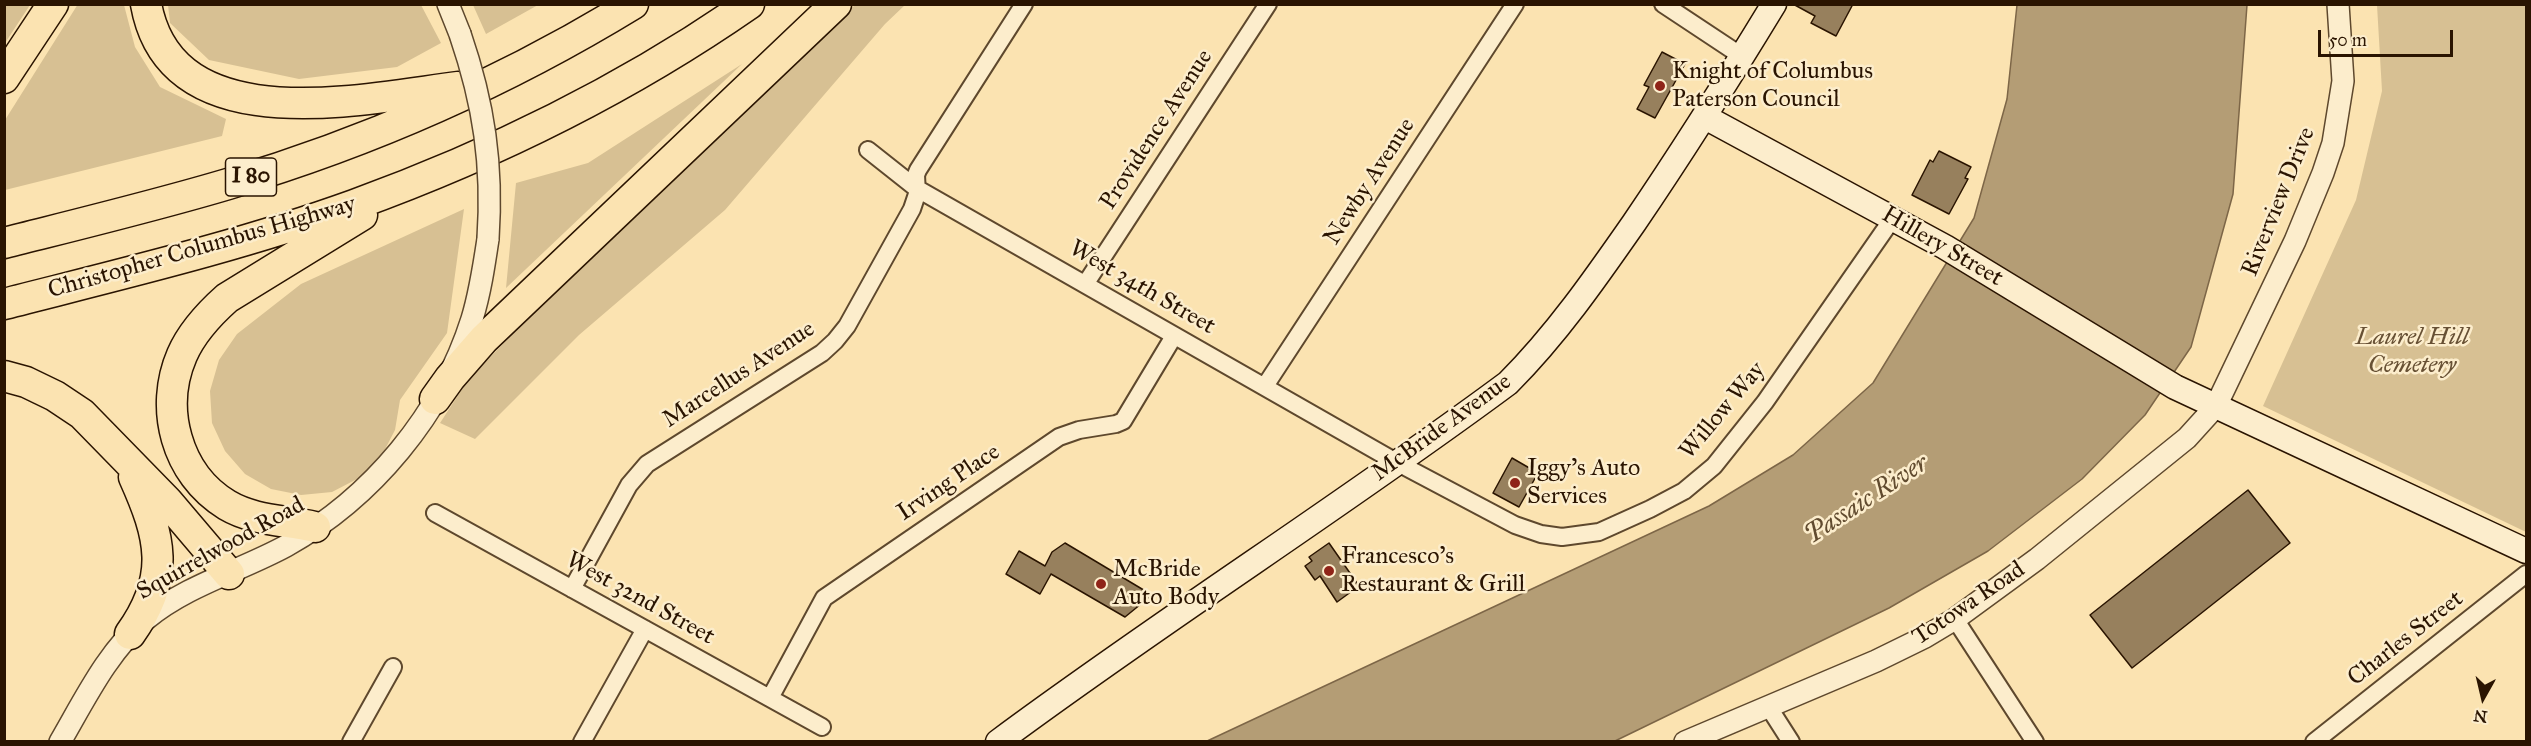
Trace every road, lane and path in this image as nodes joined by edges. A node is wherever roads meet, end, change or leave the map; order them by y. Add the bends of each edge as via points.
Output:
1 (53, 4) edge
2 (146, 4) edge
3 (448, 4) edge
4 (633, 4) edge
5 (749, 4) edge
6 (836, 4) edge
7 (1024, 4) edge
8 (1268, 4) edge
9 (1515, 4) edge
10 (1663, 4) edge
11 (1774, 4) edge
12 (2338, 4) edge
13 (1743, 57) junction
14 (4, 78) edge
15 (489, 83) junction
16 (1705, 117) junction
17 (868, 150) dead end
18 (423, 179) junction
19 (916, 188) junction
20 (1893, 218) junction
21 (4, 243) edge
22 (1086, 283) junction
23 (4, 304) edge
24 (1174, 336) junction
25 (4, 376) edge
26 (1265, 386) junction
27 (435, 399) junction
28 (2216, 406) junction
29 (124, 457) junction
30 (1396, 462) junction
31 (435, 513) dead end
32 (315, 527) junction
33 (2526, 551) edge
34 (229, 574) junction
35 (2526, 574) edge
36 (572, 589) junction
37 (1955, 619) junction
38 (645, 629) junction
39 (130, 634) junction
40 (393, 667) dead end
41 (770, 699) junction
42 (1768, 706) junction
43 (822, 727) dead end
44 (60, 741) edge
45 (351, 741) edge
46 (582, 741) edge
47 (998, 741) edge
48 (1685, 741) edge
49 (1791, 741) edge
50 (2035, 741) edge
51 (2314, 741) edge

1 - 14 highway
2 - 15 highway via 162,45 182,70 209,87 250,99 322,104
3 - 27 street, Squirrelwood Road, bridge via 472,69 488,142 488,239 472,320
4 - 15 highway, I 80
5 - 18 highway, Christopher Columbus Highway / I 80 via 580,106
6 - 27 highway via 484,339
7 - 19 street, Marcellus Avenue via 918,170
8 - 22 street, Providence Avenue
9 - 26 street, Newby Avenue
10 - 13 street
11 - 13 main road, McBride Avenue
12 - 28 street, Riverview Drive via 2343,81 2333,143 2295,241
13 - 16 main road, McBride Avenue
15 - 21 highway, I 80 via 281,167 176,199
16 - 20 main road, Hillery Street
16 - 30 main road, McBride Avenue via 1618,246 1535,356 1508,383
17 - 19 street, West 34th Street
18 - 23 highway, Christopher Columbus Highway / I 80 via 236,243
18 - 32 highway via 227,297 189,339 176,370 172,420 182,453 199,482 241,512
19 - 22 street, West 34th Street
19 - 36 street, Marcellus Avenue via 912,209 835,341 647,464 629,485
20 - 28 main road, Hillery Street via 2181,390
20 - 30 street, Willow Way via 1765,402 1714,466 1684,491 1650,509 1590,534 1541,534 1515,525
22 - 24 street, West 34th Street
24 - 26 street, West 34th Street
24 - 41 street, Irving Place via 1123,421 1059,437 824,598
25 - 29 highway via 55,396 82,414
26 - 30 street, West 34th Street
27 - 32 street, Squirrelwood Road via 382,471
28 - 33 main road
28 - 37 street, Totowa Road via 2178,446
29 - 34 highway
29 - 39 highway via 150,514 158,560 152,598
30 - 47 main road, McBride Avenue
31 - 36 street, West 32nd Street
32 - 34 street, Squirrelwood Road
34 - 39 street, Squirrelwood Road via 183,594
35 - 51 street, Charles Street
36 - 38 street, West 32nd Street
37 - 42 street, Totowa Road via 1876,662
37 - 50 street
38 - 41 street, West 32nd Street
38 - 46 street
39 - 44 street, Squirrelwood Road
40 - 45 street
41 - 43 street, West 32nd Street
42 - 48 street, Totowa Road
42 - 49 street

